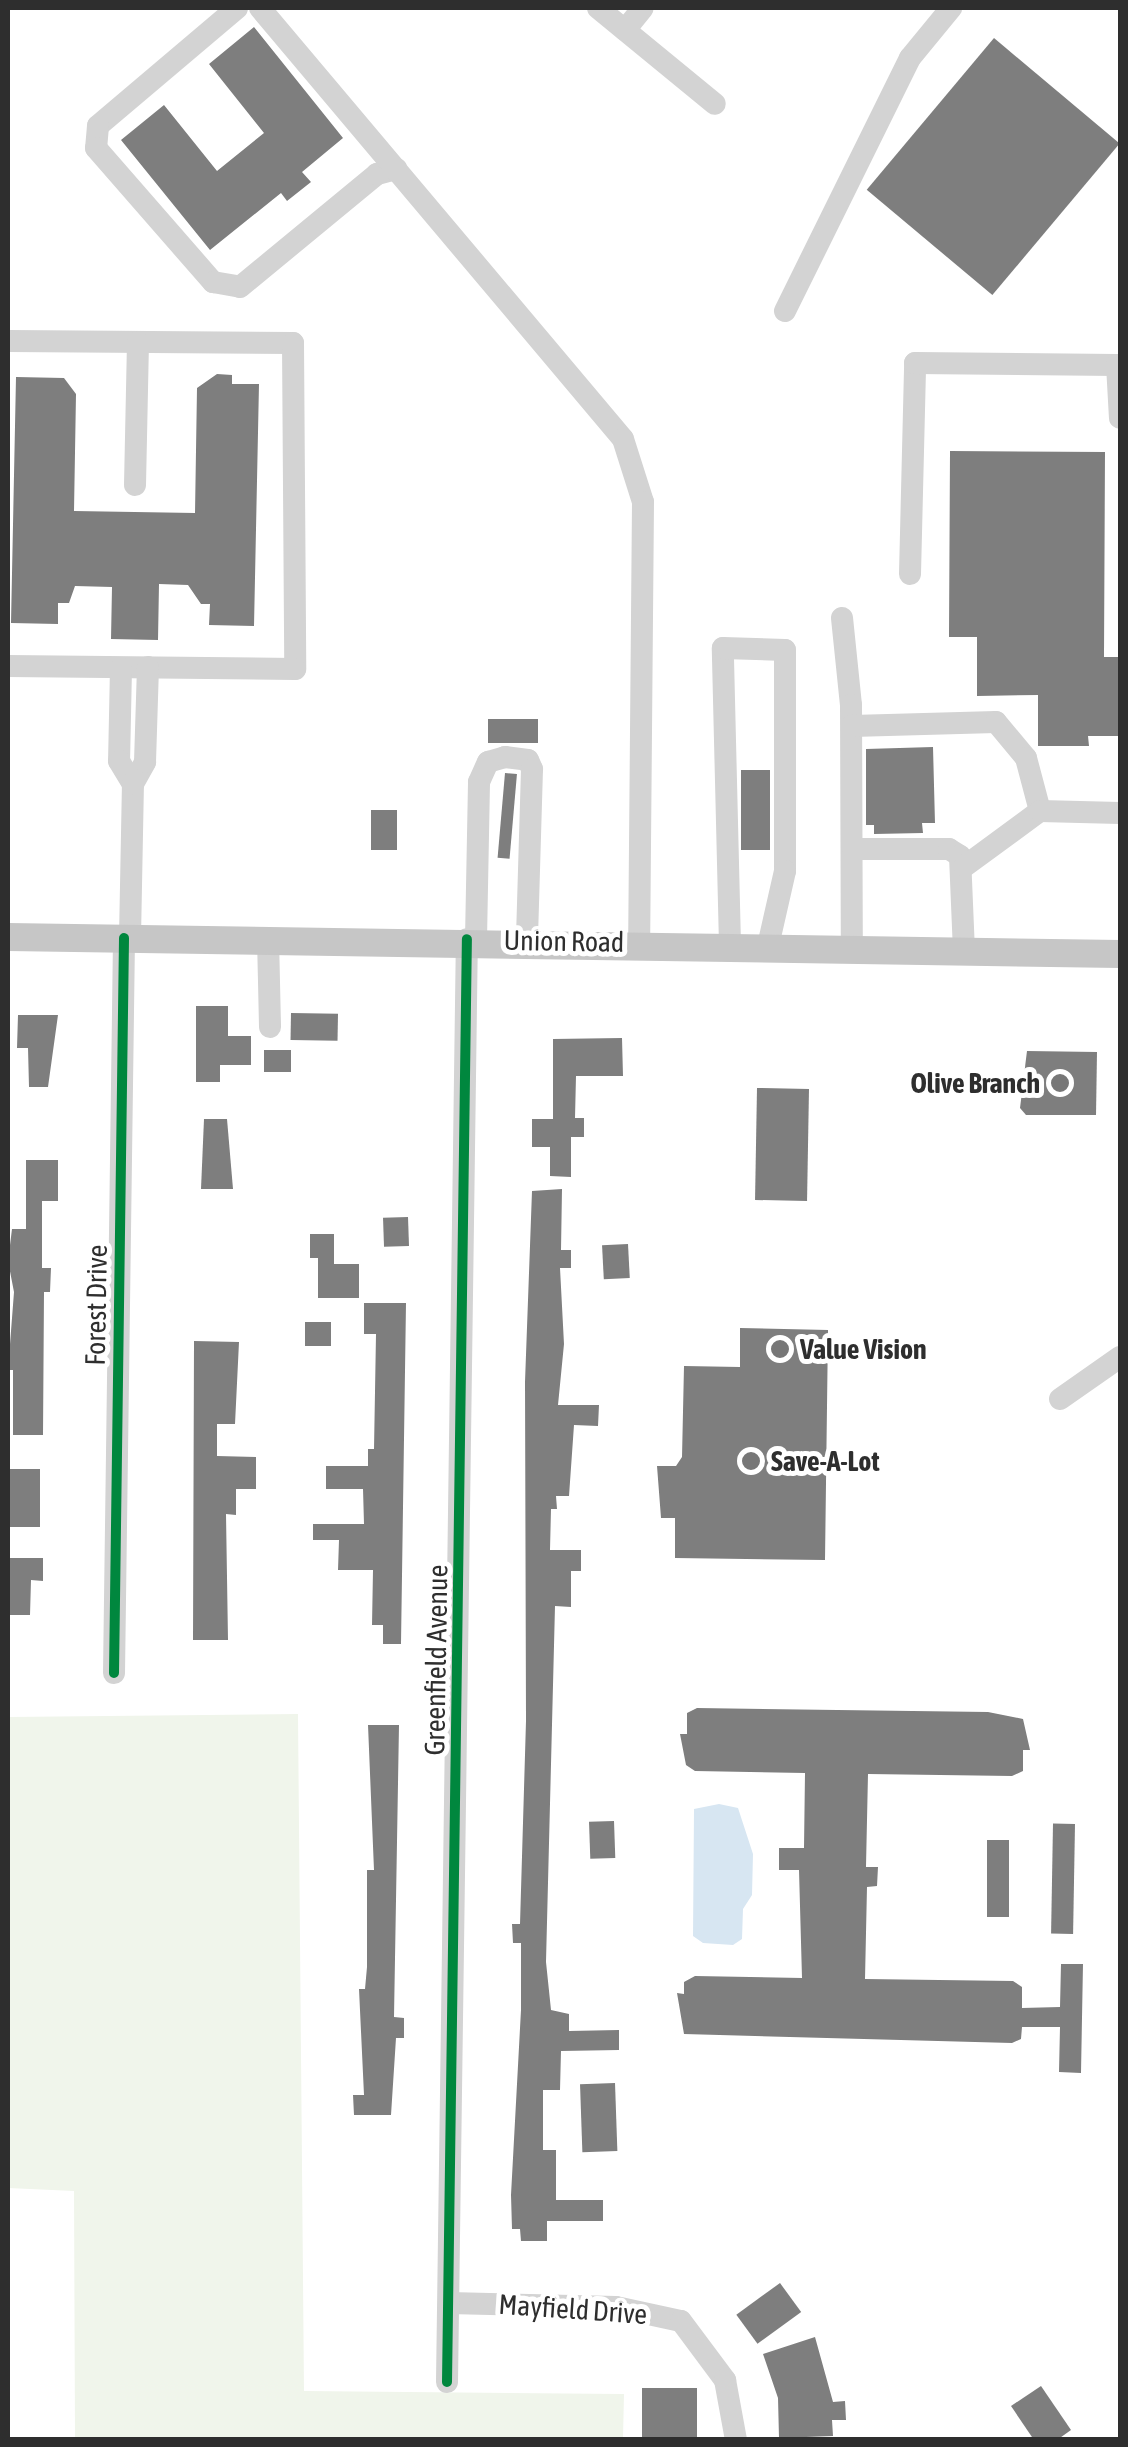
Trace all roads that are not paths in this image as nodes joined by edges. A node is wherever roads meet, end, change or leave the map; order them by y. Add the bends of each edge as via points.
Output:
1 (237, 8) edge
2 (260, 8) edge
3 (598, 8) edge
4 (643, 8) edge
5 (951, 8) edge
6 (625, 30) junction
7 (715, 104) dead end
8 (396, 169) junction
9 (785, 311) dead end
10 (8, 341) edge
11 (138, 342) junction
12 (1120, 418) edge
13 (135, 485) dead end
14 (910, 574) dead end
15 (842, 618) dead end
16 (8, 666) edge
17 (148, 667) junction
18 (121, 668) junction
19 (852, 726) junction
20 (133, 784) junction
21 (1040, 811) junction
22 (1120, 813) edge
23 (853, 849) junction
24 (965, 866) junction
25 (8, 937) edge
26 (126, 938) junction
27 (268, 938) junction
28 (471, 939) junction
29 (528, 940) junction
30 (639, 943) junction
31 (730, 945) junction
32 (768, 946) junction
33 (852, 948) junction
34 (964, 951) junction
35 (1120, 954) edge
36 (270, 1026) dead end
37 (1120, 1358) edge
38 (1060, 1400) dead end
39 (114, 1673) dead end
40 (449, 2303) junction
41 (447, 2382) dead end
42 (736, 2440) edge

1 - 8 street via 98,126 96,148 213,282 240,287 377,174
2 - 8 street
3 - 6 street
4 - 6 street
5 - 9 street via 910,58
6 - 7 street
8 - 30 street via 623,439 643,502
10 - 11 street
11 - 13 street
11 - 17 street via 293,343 295,669
12 - 14 street via 1118,365 916,363
15 - 19 street
16 - 18 street
17 - 18 street
17 - 20 street via 146,762
18 - 20 street via 119,761
19 - 21 street via 996,722 1026,758
19 - 23 street
20 - 26 street, Forest Drive
21 - 22 street
21 - 24 street
23 - 24 street via 948,849
23 - 33 street
24 - 34 street
25 - 26 main road, Union Road
26 - 27 main road, Union Road
26 - 39 street, Forest Drive
27 - 28 main road, Union Road
27 - 36 street
28 - 29 main road, Union Road
28 - 29 street, Greenfield Avenue via 479,782 488,762 504,757 528,760 532,769
28 - 40 street, Greenfield Avenue
29 - 30 main road, Union Road
30 - 31 main road, Union Road
31 - 32 main road, Union Road
31 - 32 street via 723,648 785,650 784,872
32 - 33 main road, Union Road
33 - 34 main road, Union Road
34 - 35 main road, Union Road
37 - 38 street
40 - 41 street, Greenfield Avenue
40 - 42 street, Mayfield Drive via 616,2307 681,2321 724,2380

